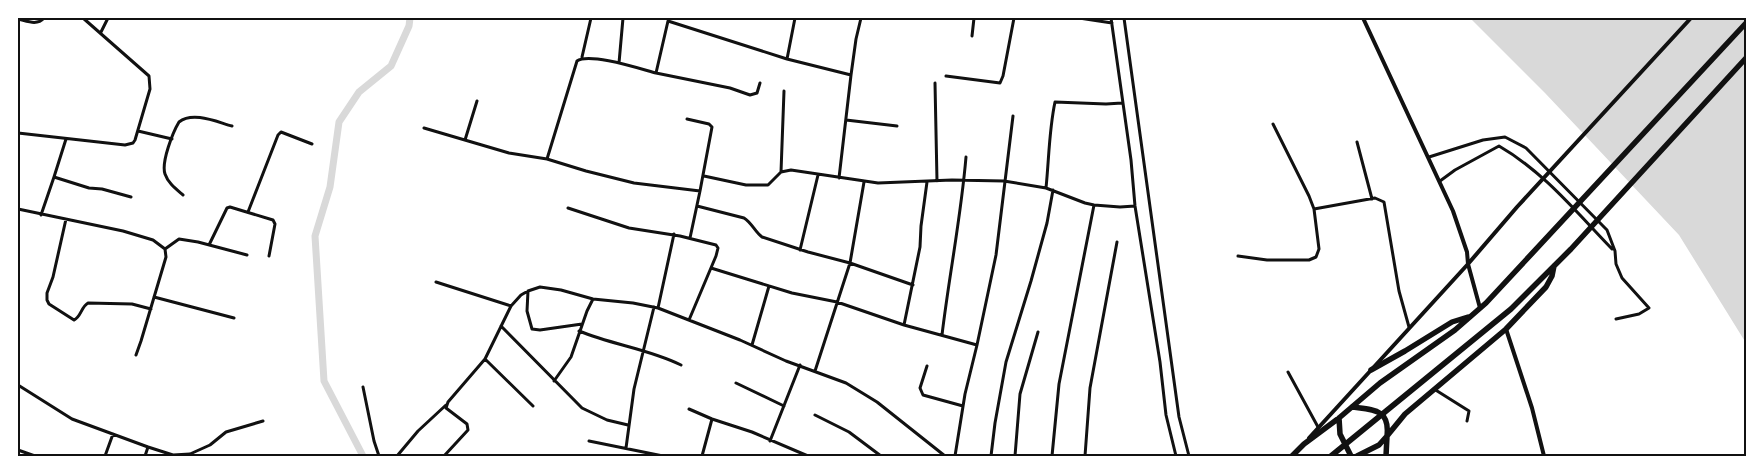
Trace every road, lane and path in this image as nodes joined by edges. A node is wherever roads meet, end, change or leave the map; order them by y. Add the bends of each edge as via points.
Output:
1 (44, 18) edge
2 (84, 18) edge
3 (108, 18) edge
4 (591, 18) edge
5 (623, 18) edge
6 (795, 18) edge
7 (860, 18) edge
8 (974, 18) edge
9 (1014, 18) edge
10 (1079, 18) edge
11 (1111, 18) edge
12 (1124, 18) edge
13 (1363, 18) edge
14 (1691, 18) edge
15 (18, 19) edge
16 (668, 19) edge
17 (1112, 24) junction
18 (1746, 24) edge
19 (101, 32) junction
20 (972, 36) dead end
21 (582, 57) junction
22 (1746, 58) edge
23 (787, 59) junction
24 (620, 63) junction
25 (656, 73) junction
26 (851, 75) junction
27 (946, 76) dead end
28 (760, 83) dead end
29 (935, 83) dead end
30 (784, 91) dead end
31 (477, 101) dead end
32 (1122, 103) junction
33 (1013, 116) dead end
34 (687, 119) dead end
35 (846, 120) junction
36 (1273, 124) dead end
37 (232, 126) dead end
38 (897, 126) dead end
39 (424, 128) dead end
40 (138, 131) junction
41 (18, 133) edge
42 (66, 139) junction
43 (172, 139) junction
44 (465, 140) junction
45 (1357, 142) dead end
46 (312, 144) dead end
47 (966, 157) dead end
48 (1429, 157) junction
49 (547, 159) junction
50 (781, 172) junction
51 (818, 175) junction
52 (704, 176) junction
53 (54, 177) junction
54 (839, 178) junction
55 (964, 180) junction
56 (937, 181) junction
57 (1004, 181) junction
58 (1440, 181) junction
59 (864, 182) junction
60 (927, 182) junction
61 (1046, 188) junction
62 (1053, 190) junction
63 (700, 191) junction
64 (183, 195) dead end
65 (131, 197) dead end
66 (1372, 198) junction
67 (1094, 205) junction
68 (697, 206) junction
69 (1136, 206) junction
70 (568, 208) dead end
71 (18, 209) edge
72 (1314, 209) junction
73 (248, 212) junction
74 (40, 215) junction
75 (66, 219) junction
76 (674, 234) junction
77 (690, 238) junction
78 (1117, 242) dead end
79 (209, 245) junction
80 (165, 249) junction
81 (800, 250) junction
82 (1614, 251) junction
83 (247, 255) dead end
84 (269, 256) dead end
85 (1238, 256) dead end
86 (850, 263) junction
87 (1468, 264) junction
88 (1554, 266) junction
89 (710, 268) junction
90 (436, 282) dead end
91 (913, 285) junction
92 (769, 286) junction
93 (528, 291) junction
94 (154, 297) junction
95 (593, 299) junction
96 (837, 302) junction
97 (511, 306) junction
98 (656, 308) junction
99 (1480, 308) junction
100 (151, 310) junction
101 (1471, 316) junction
102 (234, 318) dead end
103 (1616, 319) dead end
104 (689, 320) junction
105 (582, 324) junction
106 (904, 325) junction
107 (501, 326) junction
108 (1409, 327) junction
109 (1506, 329) junction
110 (579, 331) junction
111 (1038, 332) dead end
112 (942, 335) junction
113 (752, 345) junction
114 (977, 345) junction
115 (644, 350) junction
116 (136, 354) dead end
117 (485, 359) junction
118 (681, 365) dead end
119 (800, 365) junction
120 (927, 366) dead end
121 (815, 370) junction
122 (1371, 370) junction
123 (1288, 372) dead end
124 (554, 381) junction
125 (736, 383) dead end
126 (18, 385) edge
127 (364, 387) dead end
128 (1434, 389) junction
129 (446, 405) junction
130 (533, 406) dead end
131 (784, 406) junction
132 (963, 406) junction
133 (1352, 407) junction
134 (688, 409) dead end
135 (815, 416) dead end
136 (1339, 418) junction
137 (712, 419) junction
138 (1400, 420) junction
139 (263, 421) dead end
140 (1467, 421) dead end
141 (628, 425) junction
142 (1318, 427) junction
143 (113, 434) junction
144 (1387, 436) junction
145 (589, 441) dead end
146 (770, 441) junction
147 (1304, 444) junction
148 (148, 447) junction
149 (626, 448) junction
150 (18, 450) edge
151 (1386, 455) edge
152 (35, 456) edge
153 (106, 456) edge
154 (145, 456) edge
155 (379, 456) edge
156 (397, 456) edge
157 (444, 456) edge
158 (663, 456) edge
159 (702, 456) edge
160 (808, 456) edge
161 (881, 456) edge
162 (945, 456) edge
163 (955, 456) edge
164 (991, 456) edge
165 (1015, 456) edge
166 (1052, 456) edge
167 (1085, 456) edge
168 (1176, 456) edge
169 (1189, 456) edge
170 (1292, 456) edge
171 (1331, 456) edge
172 (1351, 456) edge
173 (1358, 456) edge
174 (1544, 456) edge

1 - 15 street via 33,23
2 - 19 street
3 - 19 street
4 - 21 street
5 - 24 street
6 - 23 street
7 - 26 street
8 - 20 street
9 - 27 street via 1000,83
10 - 17 street
11 - 17 street
12 - 169 street via 1179,417
13 - 48 street
14 - 87 street
16 - 23 street
16 - 25 street
17 - 32 street
18 - 99 highway
19 - 40 street via 149,76 150,89
21 - 24 street
21 - 49 street via 575,64
22 - 88 highway
23 - 26 street
24 - 25 street
25 - 28 street via 750,95 757,93
26 - 35 street
29 - 56 street
30 - 50 street
31 - 44 street
32 - 61 street via 1055,102 1050,125
32 - 69 street
33 - 57 street
34 - 52 street via 712,126
35 - 38 street
35 - 54 street
36 - 72 street
37 - 43 street via 188,118 179,122
39 - 44 street
40 - 42 street via 135,140 129,144
40 - 43 street
41 - 42 street
42 - 53 street
43 - 64 street via 164,164 165,174
44 - 49 street via 509,153
45 - 66 street
46 - 73 street via 281,132 278,135
47 - 55 street
48 - 58 street
48 - 82 street via 1483,140 1505,137 1526,148 1606,230
49 - 63 street via 634,183
50 - 51 street via 791,170
50 - 52 street via 768,185 762,186
51 - 54 street
51 - 81 street
52 - 63 street
53 - 65 street
53 - 74 street
54 - 59 street
55 - 56 street
55 - 57 street
55 - 112 street
56 - 60 street
57 - 61 street
57 - 114 street via 996,255
58 - 82 street via 1499,146 1520,158 1558,192
58 - 87 street via 1467,252
59 - 60 street
59 - 86 street
60 - 91 street
61 - 62 street
62 - 67 street
62 - 164 street via 1047,223 1006,362
63 - 68 street
66 - 72 street
66 - 108 street via 1382,200 1386,206 1399,291
67 - 69 street
67 - 166 street via 1059,384
68 - 77 street
68 - 81 street via 744,218 762,238
69 - 168 street via 1166,415
70 - 76 street via 629,228
71 - 74 street
72 - 85 street via 1320,249 1316,257 1310,260 1267,260
73 - 79 street via 230,206
73 - 84 street via 275,224
74 - 75 street
75 - 80 street via 140,235
75 - 100 street via 47,293 49,304 74,320 88,303 132,304
76 - 77 street
76 - 98 street
77 - 89 street via 712,243 718,248
78 - 167 street via 1090,388
79 - 80 street via 179,239
79 - 83 street
80 - 94 street via 166,257
81 - 86 street
82 - 103 street via 1622,278 1649,308 1639,314
86 - 91 street
86 - 96 street
87 - 99 street
87 - 108 street
88 - 109 highway via 1546,287
88 - 171 highway via 1499,319
89 - 92 street
89 - 104 street
90 - 97 street
91 - 106 street
92 - 96 street
92 - 113 street
93 - 95 street via 540,287
93 - 97 street
93 - 105 street via 532,329
94 - 100 street
94 - 102 street
95 - 98 street
95 - 105 street
96 - 106 street
96 - 121 street
97 - 107 street
98 - 104 street
98 - 115 street
99 - 101 highway
100 - 116 street
101 - 122 highway via 1452,322
101 - 133 highway
104 - 113 street
105 - 110 street
106 - 112 street
107 - 117 street
107 - 124 street
108 - 122 street
109 - 128 highway
109 - 174 street
110 - 115 street
110 - 124 street via 571,357
111 - 165 street via 1020,394
112 - 114 street
113 - 119 street
114 - 132 street
115 - 118 street
115 - 141 street
117 - 129 street
117 - 130 street
119 - 121 street
119 - 131 street
120 - 132 street via 920,388 923,394
121 - 162 street via 846,383 877,402
122 - 142 street
123 - 142 street
124 - 141 street via 582,408 607,420
125 - 131 street
126 - 143 street via 62,414
127 - 155 street
128 - 138 highway
128 - 140 street via 1469,411
129 - 156 street
129 - 157 street via 468,427
131 - 146 street
132 - 163 street
133 - 136 highway
133 - 144 highway via 1380,413 1388,424
134 - 137 street
135 - 161 street via 849,432
136 - 147 highway
136 - 172 highway via 1340,434
137 - 146 street
137 - 159 street
138 - 144 highway
138 - 151 highway
139 - 148 street via 226,432 210,445 190,454 173,455
141 - 149 street
142 - 147 street
143 - 148 street
143 - 153 street
144 - 151 highway
144 - 173 highway via 1379,445
145 - 149 street
146 - 160 street
147 - 170 highway
148 - 154 street
149 - 158 street
150 - 152 street

